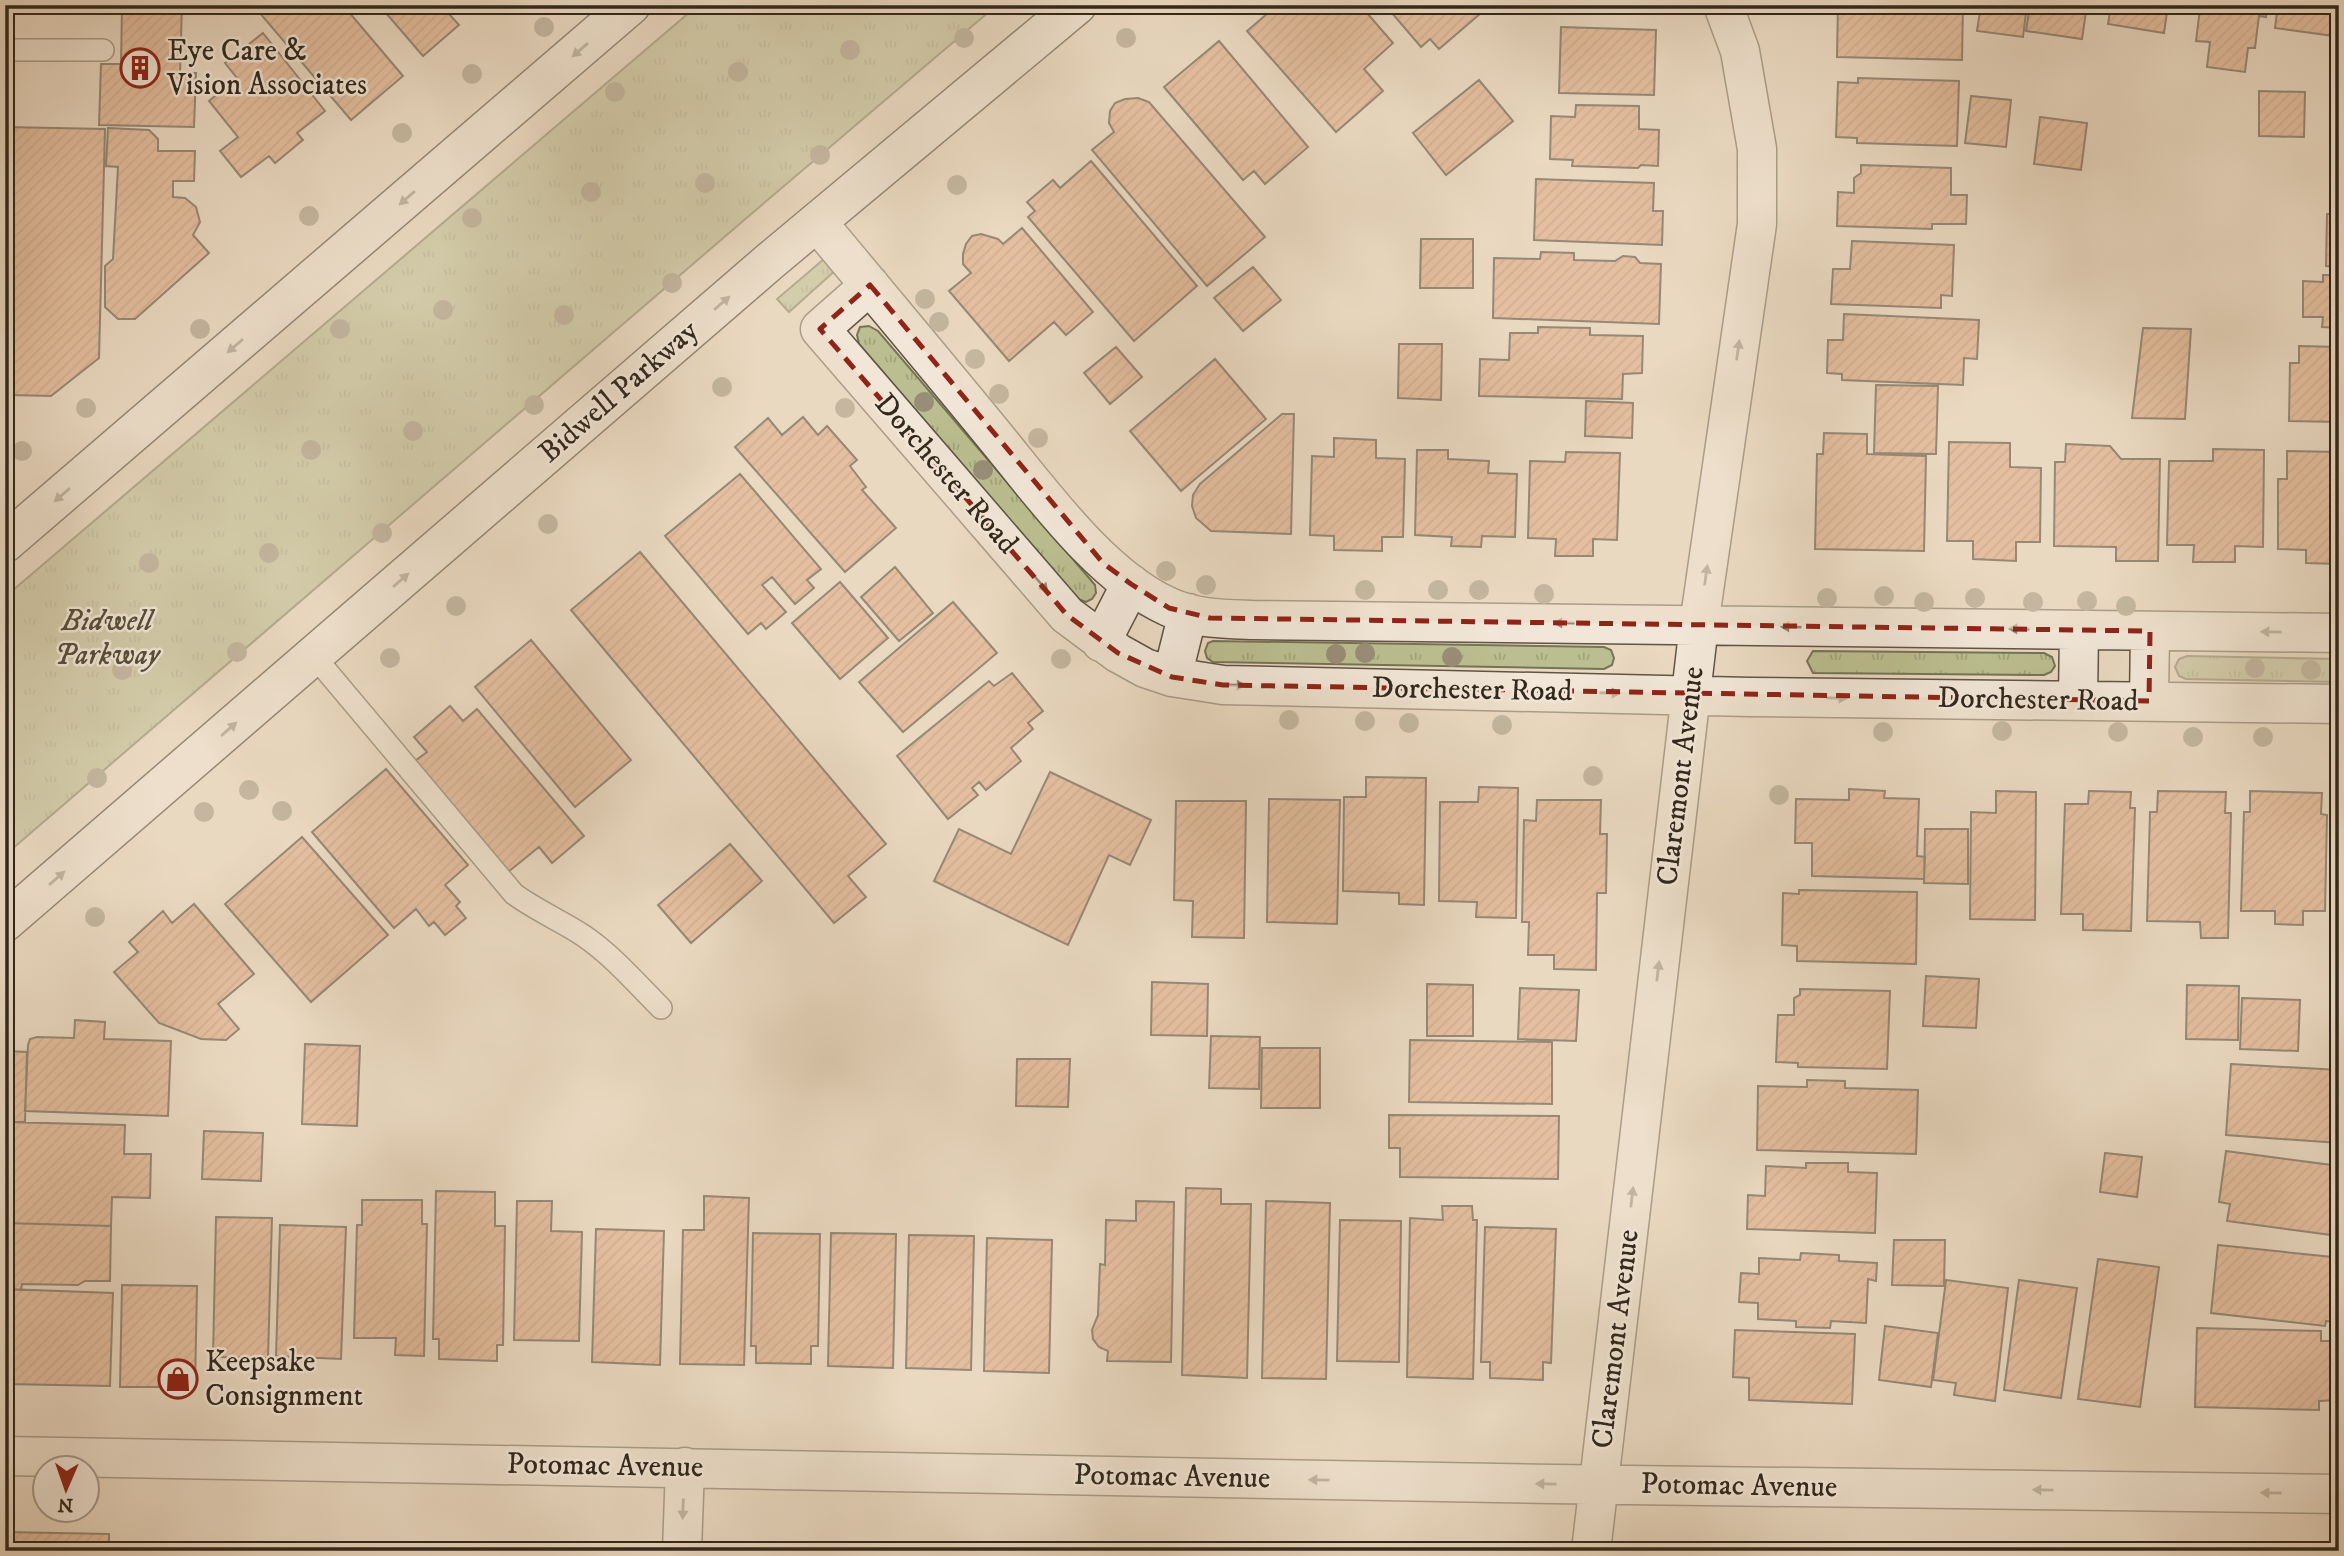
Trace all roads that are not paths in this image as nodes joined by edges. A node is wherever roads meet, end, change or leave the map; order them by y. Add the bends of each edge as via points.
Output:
1 (631, 5) edge
2 (1077, 5) edge
3 (1723, 5) edge
4 (5, 50) edge
5 (103, 50) dead end
6 (817, 222) junction
7 (870, 285) junction
8 (5, 543) edge
9 (1131, 584) junction
10 (1188, 613) junction
11 (1699, 625) junction
12 (2079, 630) junction
13 (2150, 631) junction
14 (2339, 633) edge
15 (1101, 642) junction
16 (314, 656) junction
17 (1172, 677) junction
18 (1690, 695) junction
19 (2078, 701) junction
20 (2150, 701) junction
21 (2339, 704) edge
22 (5, 922) edge
23 (661, 1008) dead end
24 (5, 1456) edge
25 (685, 1468) junction
26 (1600, 1484) junction
27 (2339, 1494) edge
28 (682, 1551) edge
29 (1591, 1551) edge

1 -> 8 street
2 - 6 street, Bidwell Parkway
11 -> 3 street, Claremont Avenue via 1756,224 1757,149 1740,51
4 - 5 lane
6 - 7 street, Dorchester Road
16 -> 6 street, Bidwell Parkway
7 - 9 street, Dorchester Road via 1046,498 1103,563
7 -> 15 street, Dorchester Road via 820,328 1067,615
9 - 10 street, Dorchester Road via 1169,608
9 - 15 street
11 -> 10 street, Dorchester Road via 1252,620
10 - 17 street
12 -> 11 street, Dorchester Road
11 - 18 street, Claremont Avenue
12 - 13 street, Dorchester Road
12 - 19 street
14 -> 13 street, Dorchester Road
13 - 20 street
15 - 17 street, Dorchester Road via 1145,668
22 -> 16 street, Bidwell Parkway
16 - 23 lane via 514,894 593,943
17 -> 18 street, Dorchester Road via 1223,685
18 -> 19 street, Dorchester Road
26 -> 18 street, Claremont Avenue
19 - 20 street, Dorchester Road
20 - 21 street, Dorchester Road
24 - 25 street, Potomac Avenue
26 -> 25 street, Potomac Avenue
25 -> 28 street
27 -> 26 street, Potomac Avenue
26 - 29 street, Claremont Avenue

